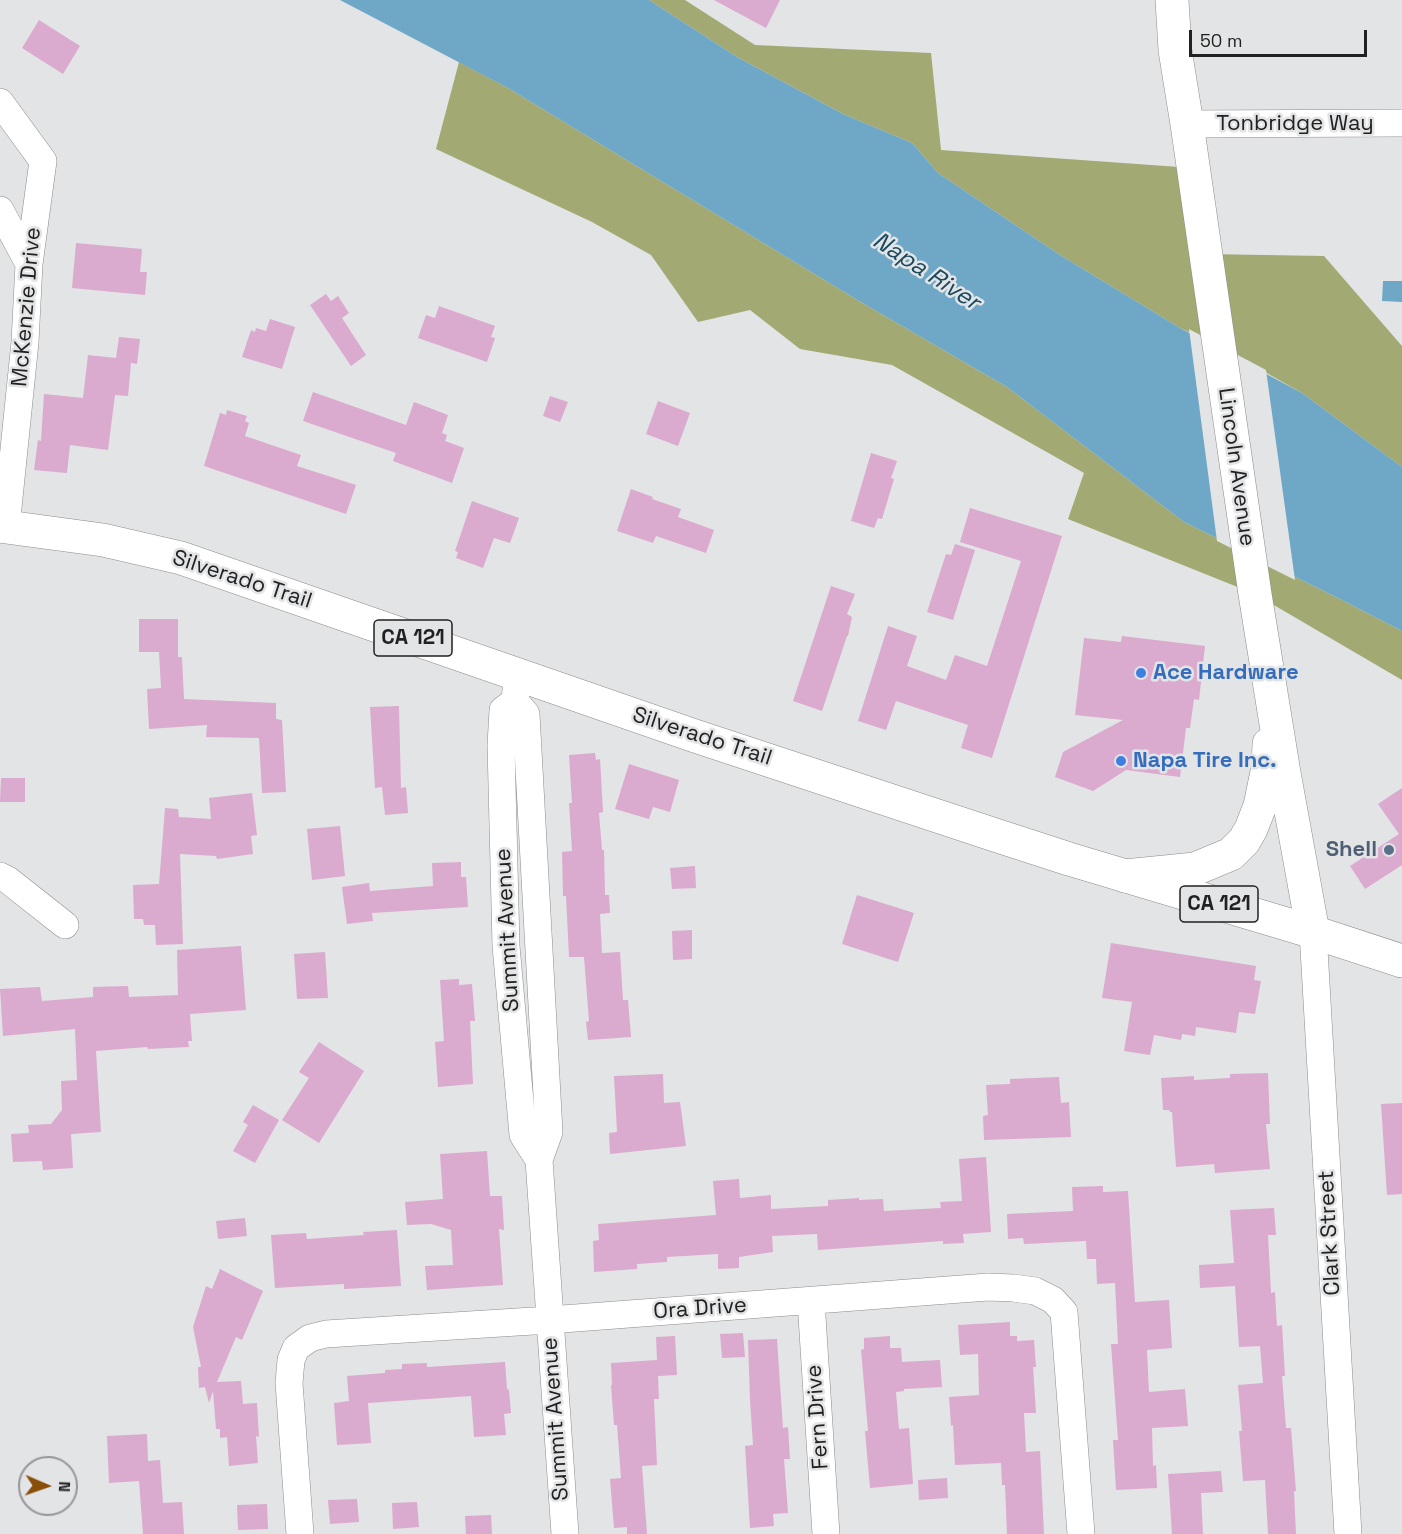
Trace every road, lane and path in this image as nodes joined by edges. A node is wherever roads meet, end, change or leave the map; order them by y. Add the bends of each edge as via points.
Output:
1 (1172, 0) edge
2 (0, 102) edge
3 (1402, 123) edge
4 (1187, 124) junction
5 (0, 210) edge
6 (29, 264) junction
7 (3, 526) edge
8 (518, 688) junction
9 (1271, 695) junction
10 (0, 876) edge
11 (1125, 876) junction
12 (65, 924) dead end
13 (1312, 932) junction
14 (1402, 961) edge
15 (811, 1301) junction
16 (549, 1320) junction
17 (300, 1534) edge
18 (565, 1534) edge
19 (826, 1534) edge
20 (1081, 1534) edge
21 (1348, 1534) edge

1 - 4 main road, Lincoln Avenue via 1175,50
2 - 6 street, McKenzie Drive via 43,160
3 - 4 street, Tonbridge Way
4 - 9 main road, Lincoln Avenue
5 - 6 street
6 - 7 street, McKenzie Drive via 25,342
7 - 8 main road, Silverado Trail / CA 121 via 103,540 181,558
8 - 11 main road, Silverado Trail / CA 121 via 695,736
8 - 16 street, Summit Avenue via 526,714 549,1120 539,1160
9 - 11 main road via 1268,767 1260,806 1244,841 1231,854 1195,869
9 - 13 main road, Lincoln Avenue
10 - 12 street
11 - 13 main road, Silverado Trail / CA 121
13 - 14 main road, Silverado Trail / CA 121
13 - 21 street, Clark Street
15 - 16 street, Ora Drive
15 - 19 street, Fern Drive
15 - 20 street, Ora Drive via 988,1287 1035,1292 1053,1300 1064,1312
16 - 17 street, Ora Drive via 326,1334 310,1338 296,1348 289,1383
16 - 18 street, Summit Avenue

